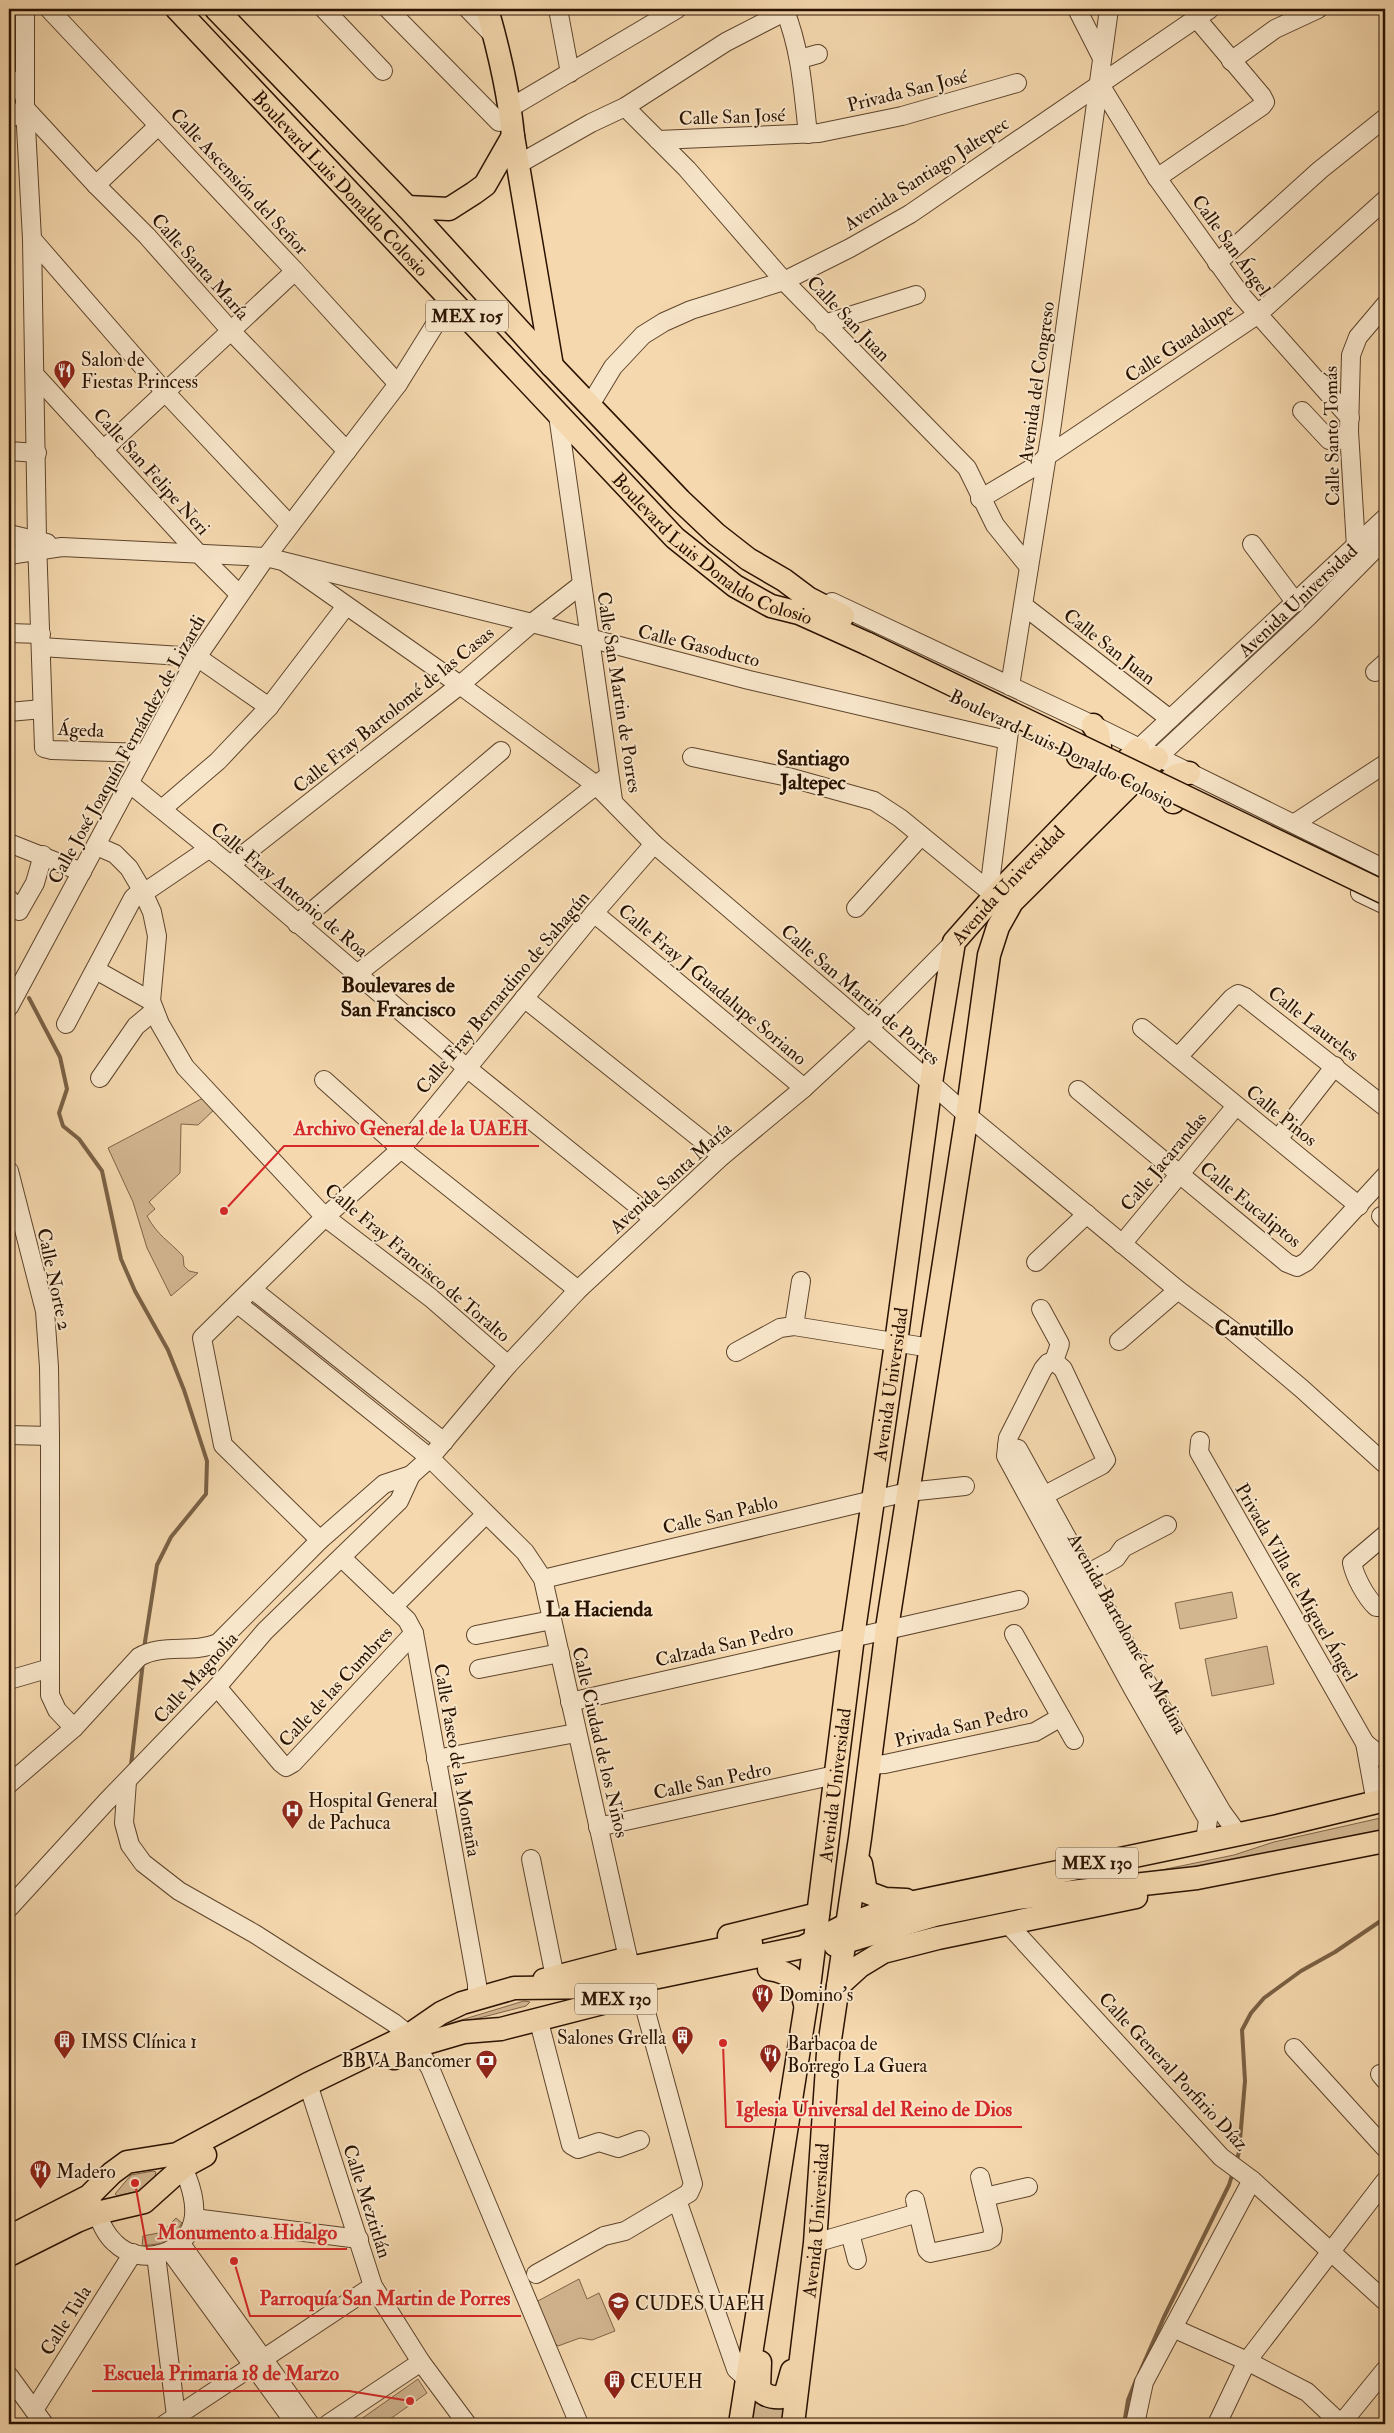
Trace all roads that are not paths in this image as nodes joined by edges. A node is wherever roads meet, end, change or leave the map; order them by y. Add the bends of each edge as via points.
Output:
1 (25, 9) edge
2 (49, 9) edge
3 (177, 9) edge
4 (216, 9) edge
5 (324, 9) edge
6 (388, 9) edge
7 (468, 9) edge
8 (487, 9) edge
9 (558, 9) edge
10 (677, 9) edge
11 (1077, 9) edge
12 (1109, 9) edge
13 (1318, 9) edge
14 (788, 10) edge
15 (1203, 14) edge
16 (495, 37) junction
17 (818, 54) dead end
18 (1102, 58) junction
19 (800, 60) junction
20 (1231, 61) junction
21 (382, 71) dead end
22 (570, 73) junction
23 (9, 78) edge
24 (1017, 83) dead end
25 (1098, 83) junction
26 (25, 102) junction
27 (626, 107) junction
28 (1385, 118) edge
29 (9, 119) edge
30 (508, 122) junction
31 (158, 126) junction
32 (808, 134) junction
33 (658, 140) junction
34 (518, 164) junction
35 (1157, 178) junction
36 (96, 185) junction
37 (1385, 200) edge
38 (407, 207) junction
39 (32, 239) junction
40 (1217, 263) junction
41 (295, 270) junction
42 (784, 281) junction
43 (916, 295) dead end
44 (451, 299) junction
45 (1385, 305) edge
46 (1257, 315) junction
47 (824, 324) junction
48 (231, 330) junction
49 (552, 366) junction
50 (35, 375) junction
51 (398, 384) junction
52 (165, 392) junction
53 (590, 405) junction
54 (1302, 411) dead end
55 (558, 414) junction
56 (1350, 424) junction
57 (103, 450) junction
58 (9, 451) edge
59 (348, 451) junction
60 (37, 452) junction
61 (1047, 456) junction
62 (980, 499) junction
63 (1385, 518) edge
64 (290, 525) junction
65 (9, 534) edge
66 (1385, 539) edge
67 (1252, 544) dead end
68 (38, 546) junction
69 (1356, 547) junction
70 (198, 554) junction
71 (9, 555) edge
72 (266, 557) junction
73 (286, 564) junction
74 (1029, 567) junction
75 (784, 580) junction
76 (581, 585) junction
77 (239, 594) junction
78 (1296, 603) junction
79 (346, 606) junction
80 (771, 606) junction
81 (1024, 606) junction
82 (532, 623) junction
83 (9, 633) edge
84 (871, 638) junction
85 (590, 639) junction
86 (41, 641) junction
87 (197, 656) junction
88 (460, 685) junction
89 (1010, 686) junction
90 (269, 707) junction
91 (42, 709) junction
92 (9, 712) edge
93 (1170, 719) junction
94 (1010, 723) junction
95 (1093, 725) junction
96 (1007, 740) junction
97 (501, 751) dead end
98 (145, 753) junction
99 (1148, 753) junction
100 (1078, 756) junction
101 (692, 757) dead end
102 (1385, 764) edge
103 (1189, 773) junction
104 (1123, 778) junction
105 (602, 781) junction
106 (129, 783) junction
107 (1173, 802) junction
108 (162, 809) junction
109 (1295, 823) junction
110 (921, 836) junction
111 (9, 843) edge
112 (654, 844) junction
113 (97, 846) junction
114 (210, 848) junction
115 (43, 855) junction
116 (230, 865) junction
117 (1385, 869) edge
118 (82, 872) junction
119 (1385, 881) edge
120 (142, 890) junction
121 (1385, 893) edge
122 (990, 896) junction
123 (9, 899) edge
124 (1385, 905) edge
125 (856, 908) dead end
126 (594, 913) junction
127 (297, 924) junction
128 (954, 942) junction
129 (96, 970) junction
130 (357, 974) junction
131 (524, 998) junction
132 (9, 1005) edge
133 (152, 1006) junction
134 (66, 1024) dead end
135 (869, 1028) junction
136 (1142, 1028) dead end
137 (1178, 1056) junction
138 (1335, 1066) junction
139 (467, 1068) junction
140 (100, 1078) dead end
141 (324, 1080) dead end
142 (930, 1083) junction
143 (804, 1088) junction
144 (1078, 1090) dead end
145 (1236, 1106) junction
146 (1385, 1107) edge
147 (967, 1115) junction
148 (1278, 1139) junction
149 (401, 1149) junction
150 (722, 1156) junction
151 (9, 1171) edge
152 (1178, 1173) junction
153 (1385, 1176) edge
154 (1359, 1206) junction
155 (1087, 1214) junction
156 (325, 1217) junction
157 (654, 1219) junction
158 (1122, 1244) junction
159 (1036, 1262) dead end
160 (801, 1281) dead end
161 (252, 1289) junction
162 (578, 1290) junction
163 (1178, 1290) junction
164 (238, 1304) junction
165 (1041, 1309) dead end
166 (794, 1326) junction
167 (1119, 1340) dead end
168 (896, 1343) junction
169 (931, 1348) junction
170 (736, 1352) dead end
171 (1054, 1361) junction
172 (508, 1365) junction
173 (888, 1395) junction
174 (922, 1400) junction
175 (9, 1435) edge
176 (50, 1436) junction
177 (1200, 1441) dead end
178 (444, 1442) junction
179 (1007, 1446) junction
180 (1379, 1452) edge
181 (430, 1458) junction
182 (1385, 1464) edge
183 (411, 1475) junction
184 (965, 1486) dead end
185 (908, 1492) junction
186 (1045, 1495) junction
187 (873, 1500) junction
188 (486, 1514) junction
189 (1167, 1524) dead end
190 (1385, 1535) edge
191 (320, 1540) junction
192 (342, 1558) junction
193 (1087, 1574) junction
194 (543, 1579) junction
195 (1019, 1600) dead end
196 (394, 1607) junction
197 (1385, 1607) edge
198 (552, 1620) junction
199 (887, 1628) junction
200 (414, 1634) junction
201 (1014, 1634) dead end
202 (476, 1635) dead end
203 (853, 1637) junction
204 (560, 1653) junction
205 (50, 1668) junction
206 (479, 1669) dead end
207 (9, 1680) edge
208 (1140, 1685) junction
209 (217, 1687) junction
210 (570, 1702) junction
211 (1061, 1717) junction
212 (74, 1728) junction
213 (576, 1733) junction
214 (1074, 1740) dead end
215 (1365, 1743) junction
216 (436, 1759) junction
217 (1385, 1759) edge
218 (868, 1765) junction
219 (1378, 1772) edge
220 (835, 1775) junction
221 (127, 1781) junction
222 (9, 1784) edge
223 (1380, 1801) edge
224 (1278, 1826) junction
225 (598, 1827) junction
226 (1238, 1834) junction
227 (860, 1838) junction
228 (1205, 1841) junction
229 (1385, 1841) edge
230 (531, 1859) dead end
231 (1197, 1878) junction
232 (822, 1890) junction
233 (1077, 1891) junction
234 (850, 1896) junction
235 (917, 1901) junction
236 (9, 1908) edge
237 (1007, 1923) junction
238 (829, 1937) junction
239 (628, 1958) junction
240 (769, 1969) junction
241 (555, 1978) junction
242 (838, 1986) junction
243 (514, 1988) junction
244 (579, 1988) junction
245 (808, 1991) junction
246 (641, 1994) junction
247 (477, 1999) junction
248 (538, 2018) junction
249 (464, 2032) junction
250 (412, 2041) junction
251 (1294, 2048) dead end
252 (310, 2092) junction
253 (640, 2140) dead end
254 (1385, 2148) edge
255 (180, 2161) junction
256 (980, 2177) dead end
257 (1249, 2178) junction
258 (1385, 2181) edge
259 (1028, 2187) dead end
260 (985, 2197) junction
261 (676, 2200) junction
262 (93, 2205) junction
263 (194, 2218) junction
264 (850, 2233) junction
265 (9, 2237) edge
266 (359, 2239) junction
267 (815, 2243) junction
268 (169, 2250) junction
269 (1330, 2252) junction
270 (133, 2253) junction
271 (9, 2255) edge
272 (857, 2260) dead end
273 (766, 2266) junction
274 (536, 2274) dead end
275 (373, 2286) junction
276 (1385, 2301) edge
277 (807, 2319) junction
278 (1173, 2328) junction
279 (1247, 2361) junction
280 (258, 2362) junction
281 (421, 2362) junction
282 (1385, 2370) edge
283 (9, 2376) edge
284 (747, 2379) junction
285 (39, 2417) edge
286 (170, 2420) edge
287 (296, 2424) edge
288 (310, 2424) edge
289 (328, 2424) edge
290 (467, 2424) edge
291 (579, 2424) edge
292 (740, 2424) edge
293 (793, 2424) edge
294 (1135, 2424) edge
295 (1217, 2424) edge
296 (1341, 2424) edge

1 - 26 street
2 - 31 street, Calle Ascensión del Señor
3 - 44 main road, Boulevard Luis Donaldo Colosio / MEX 105
4 - 38 main road, Boulevard Luis Donaldo Colosio / MEX 105
5 - 21 street
6 - 30 street
7 - 16 street
8 - 16 main road
9 - 22 street
10 - 22 street
11 - 18 street
12 - 18 street, Avenida del Congreso
13 - 20 street via 1274,30
14 - 19 street
14 - 27 street via 726,42
15 - 20 street
15 - 25 street, Avenida Santiago Jaltepec
16 - 30 main road
17 - 19 street
18 - 25 street, Avenida del Congreso
19 - 32 street
20 - 35 street via 1265,102
22 - 30 street
23 - 26 street, Calle Santa María
24 - 32 street, Privada San José via 902,116
25 - 35 street, Calle San Ángel
25 - 42 street, Avenida Santiago Jaltepec via 910,214
25 - 61 street, Avenida del Congreso
26 - 29 street
26 - 36 street, Calle Santa María
26 - 39 street
27 - 33 street, Calle San Juan
27 - 34 street
28 - 40 street via 1320,170
30 - 34 main road
30 - 38 main road via 485,185 448,209
31 - 36 street
31 - 41 street, Calle Ascensión del Señor
32 - 33 street, Calle San José
33 - 42 street, Calle San Juan
34 - 49 main road
35 - 40 street, Calle San Ángel
36 - 48 street, Calle Santa María via 147,236
37 - 46 street, Calle Guadalupe
38 - 49 main road, Boulevard Luis Donaldo Colosio / MEX 105
39 - 50 street
39 - 52 street
40 - 46 street, Calle San Ángel
41 - 48 street
41 - 51 street, Calle Ascensión del Señor
42 - 47 street, Calle San Juan
42 - 53 street, Avenida Santiago Jaltepec via 691,310 643,335 613,367
43 - 47 street
44 - 51 street, Calle José Joaquín Fernández de Lizardi
44 - 55 main road, Boulevard Luis Donaldo Colosio / MEX 105
45 - 56 street, Calle Santo Tomás via 1353,347
46 - 56 street, Calle San Ángel
46 - 61 street, Calle Guadalupe
47 - 62 street, Calle San Juan via 967,468
48 - 52 street
48 - 59 street, Calle Santa María
49 - 53 main road, Boulevard Luis Donaldo Colosio / MEX 105
50 - 57 street, Calle San Felipe Neri
50 - 60 street
51 - 59 street, Calle José Joaquín Fernández de Lizardi
52 - 57 street
52 - 64 street
53 - 75 main road, Boulevard Luis Donaldo Colosio / MEX 105 via 716,534 748,559
54 - 56 street via 1329,440 1336,441
55 - 76 street, Calle San Martin de Porres
55 - 80 main road, Boulevard Luis Donaldo Colosio / MEX 105 via 675,538 735,586
56 - 69 street, Calle Santo Tomás
57 - 70 street, Calle San Felipe Neri
58 - 60 street
59 - 64 street, Calle José Joaquín Fernández de Lizardi
60 - 68 street
61 - 62 street, Calle Guadalupe
61 - 74 street, Avenida del Congreso
62 - 74 street, Calle San Juan
63 - 69 street, Avenida Universidad
64 - 72 street, Calle José Joaquín Fernández de Lizardi
65 - 68 street, Calle Gasoducto
66 - 99 street, Avenida Universidad via 1308,616
67 - 78 street
68 - 70 street, Calle Gasoducto
68 - 71 street
68 - 86 street
69 - 78 street, Avenida Universidad
70 - 72 street, Calle Gasoducto
70 - 77 street, Calle San Felipe Neri
72 - 73 street, Calle Gasoducto
72 - 77 street, Calle José Joaquín Fernández de Lizardi
73 - 79 street, Calle San Martin de Porres
73 - 82 street, Calle Gasoducto
74 - 81 street, Avenida del Congreso
75 - 84 main road
75 - 89 street, Boulevard Luis Donaldo Colosio / MEX 105
76 - 82 street, Calle Fray Bartolomé de las Casas
76 - 85 street, Calle San Martin de Porres
77 - 87 street, Calle José Joaquín Fernández de Lizardi
78 - 93 street, Avenida Universidad
79 - 88 street, Calle San Martin de Porres
79 - 90 street
80 - 84 main road
80 - 94 street, Boulevard Luis Donaldo Colosio / MEX 105
81 - 89 street, Avenida del Congreso
81 - 93 street, Calle San Juan
82 - 85 street, Calle Gasoducto
82 - 88 street, Calle Fray Bartolomé de las Casas
83 - 86 street
84 - 119 main road
84 - 121 main road, bridge
85 - 96 street, Calle Gasoducto
85 - 105 street, Calle San Martin de Porres
86 - 87 street
86 - 91 street
87 - 90 street
87 - 98 street, Calle José Joaquín Fernández de Lizardi
88 - 105 street, Calle San Martin de Porres
88 - 116 street, Calle Fray Bartolomé de las Casas
89 - 95 street, Boulevard Luis Donaldo Colosio / MEX 105
90 - 108 street via 218,761
91 - 92 street
91 - 98 street, Ágeda via 44,748
93 - 99 street, Avenida Universidad
94 - 96 street
94 - 100 street, Boulevard Luis Donaldo Colosio / MEX 105
95 - 99 street, Boulevard Luis Donaldo Colosio / MEX 105
95 - 100 main road via 1100,746 1093,754
96 - 122 street
97 - 127 street
98 - 106 street, Calle José Joaquín Fernández de Lizardi
99 - 103 street, Boulevard Luis Donaldo Colosio / MEX 105
99 - 104 main road, Avenida Universidad
100 - 104 street, Boulevard Luis Donaldo Colosio / MEX 105
101 - 110 street via 788,777 874,801
102 - 109 street
103 - 107 main road via 1170,779 1167,790
103 - 109 street, Boulevard Luis Donaldo Colosio / MEX 105
104 - 107 street, Boulevard Luis Donaldo Colosio / MEX 105
104 - 122 main road, Avenida Universidad
104 - 147 main road, Avenida Universidad via 1012,902 998,927 989,955
105 - 112 street, Calle San Martin de Porres via 613,800
105 - 130 street
106 - 108 street, Calle Fray Antonio de Roa
106 - 113 street, Calle José Joaquín Fernández de Lizardi
107 - 124 street, Boulevard Luis Donaldo Colosio / MEX 105
108 - 114 street, Calle Fray Antonio de Roa
109 - 117 street, Boulevard Luis Donaldo Colosio / MEX 105
110 - 122 street
110 - 125 street
111 - 115 street
112 - 126 street, Calle Fray Bernardino de Sahagún
112 - 135 street, Calle San Martin de Porres
113 - 118 street, Calle José Joaquín Fernández de Lizardi
113 - 120 street via 115,854 129,868
114 - 116 street, Calle Fray Antonio de Roa
114 - 120 street via 151,888
115 - 118 street
115 - 123 street via 35,883 19,911
116 - 127 street, Calle Fray Antonio de Roa
118 - 132 street, Calle José Joaquín Fernández de Lizardi
120 - 129 street via 133,898
120 - 133 street via 152,912 157,936
122 - 128 main road, Avenida Universidad
126 - 131 street, Calle Fray Bernardino de Sahagún
126 - 143 street, Calle Fray J Guadalupe Soriano
127 - 130 street, Calle Fray Antonio de Roa
128 - 135 street, Avenida Santa María
128 - 142 main road, Avenida Universidad
129 - 133 street
129 - 134 street
130 - 139 street, Calle Fray Antonio de Roa
131 - 139 street, Calle Fray Bernardino de Sahagún
131 - 150 street
133 - 140 street
133 - 156 street, Calle Fray Francisco de Toralto via 185,1067
135 - 142 street, Calle San Martin de Porres
135 - 143 street, Avenida Santa María
136 - 137 street, Calle Pinos
137 - 138 street, Calle Laureles via 1238,994
137 - 145 street, Calle Pinos
138 - 146 street, Calle Laureles
138 - 148 street
139 - 149 street, Calle Fray Bernardino de Sahagún
139 - 157 street, Calle Fray Antonio de Roa
141 - 149 street
142 - 147 street, Calle San Martin de Porres
142 - 168 main road, Avenida Universidad
143 - 150 street, Avenida Santa María
144 - 152 street, Calle Eucaliptos
145 - 148 street, Calle Pinos
145 - 152 street, Calle Jacarandas
147 - 155 street, Calle San Martin de Porres
147 - 169 main road, Avenida Universidad
148 - 154 street, Calle Pinos
149 - 156 street, Calle Fray Bernardino de Sahagún
149 - 162 street
150 - 157 street, Avenida Santa María
151 - 176 street, Calle Norte 2 via 44,1311
152 - 154 street, Calle Eucaliptos via 1287,1263 1297,1267 1306,1262
152 - 158 street, Calle Jacarandas
153 - 154 street
155 - 158 street, Calle San Martin de Porres
155 - 159 street
156 - 161 street, Calle Fray Bernardino de Sahagún
156 - 172 street, Calle Fray Francisco de Toralto via 431,1298
157 - 162 street, Avenida Santa María
158 - 163 street, Calle San Martin de Porres
160 - 166 street
161 - 164 street, Calle Fray Bernardino de Sahagún
161 - 178 street
162 - 172 street, Avenida Santa María
163 - 167 street
163 - 180 street, Calle San Martin de Porres via 1233,1331
164 - 181 street, Calle Ciudad de los Niños
164 - 191 street, Calle Fray Bernardino de Sahagún via 202,1338 223,1445
165 - 171 street via 1060,1344
166 - 168 street
166 - 170 street via 780,1328
168 - 169 street
168 - 173 main road, Avenida Universidad
169 - 174 main road, Avenida Universidad
171 - 179 street via 1044,1369 1008,1438
171 - 186 street via 1063,1369 1106,1460
172 - 178 street, Avenida Santa María
173 - 174 main road
173 - 187 main road, Avenida Universidad
174 - 185 main road, Avenida Universidad
175 - 176 street
176 - 205 street, Calle Norte 2
177 - 215 street, Privada Villa de Miguel Ángel via 1199,1452
178 - 181 street, Avenida Santa María
179 - 186 street, Avenida Bartolomé de Medina via 1018,1449
179 - 208 street, Avenida Bartolomé de Medina via 1006,1456
180 - 182 street, Calle San Martin de Porres
181 - 183 street, Avenida Santa María
181 - 188 street, Calle Ciudad de los Niños
183 - 191 street via 384,1484
183 - 192 street, Calle Magnolia via 399,1501
184 - 185 street, Calle San Pablo
185 - 187 street, Calle San Pablo
185 - 199 main road, Avenida Universidad
186 - 193 street, Avenida Bartolomé de Medina
187 - 194 street, Calle San Pablo
187 - 203 main road, Avenida Universidad
188 - 194 street, Calle Ciudad de los Niños via 525,1552
188 - 196 street
189 - 193 street via 1123,1548 1116,1558
190 - 197 street via 1352,1563 1370,1602 1376,1607
191 - 212 street via 218,1643 206,1648 145,1654
192 - 196 street, Calle Paseo de la Montaña
192 - 209 street, Calle Magnolia via 265,1631
193 - 208 street, Avenida Bartolomé de Medina
194 - 198 street, Calle Ciudad de los Niños
195 - 199 street, Calzada San Pedro
196 - 200 street, Calle Paseo de la Montaña via 407,1620
198 - 202 street
198 - 204 street, Calle Ciudad de los Niños
199 - 203 street, Calzada San Pedro
199 - 218 main road, Avenida Universidad
200 - 209 street, Calle de las Cumbres via 286,1767
200 - 216 street, Calle Paseo de la Montaña
201 - 211 street
203 - 210 street, Calzada San Pedro
203 - 220 main road, Avenida Universidad
204 - 206 street
204 - 210 street, Calle Ciudad de los Niños
205 - 207 street
205 - 212 street, Calle Norte 2 via 53,1704
208 - 226 street, Avenida Bartolomé de Medina
208 - 228 street, Avenida Bartolomé de Medina via 1208,1820
209 - 221 street, Calle Magnolia
210 - 213 street, Calle Ciudad de los Niños
211 - 214 street
211 - 218 street, Privada San Pedro via 1035,1732
212 - 222 street
213 - 216 street
213 - 225 street, Calle Ciudad de los Niños
215 - 217 street, Privada Villa de Miguel Ángel
215 - 219 street, Privada Villa de Miguel Ángel
216 - 247 street, Calle Paseo de la Montaña via 477,1984
218 - 227 main road, Avenida Universidad
219 - 223 street, Privada Villa de Miguel Ángel
220 - 225 street, Calle San Pedro
220 - 232 main road, Avenida Universidad
221 - 236 street, Calle Magnolia
221 - 250 street via 124,1824 130,1845 143,1862 179,1891 255,1934
223 - 224 main road, MEX 130
224 - 226 main road, MEX 130
224 - 233 main road via 1225,1850 1138,1869
225 - 239 street, Calle Ciudad de los Niños
226 - 228 main road, MEX 130
227 - 234 main road, Avenida Universidad
227 - 235 main road via 866,1892 885,1899
228 - 235 main road, MEX 130
229 - 231 main road, MEX 130
230 - 241 street
231 - 233 main road, MEX 130
231 - 237 main road via 1167,1891
232 - 234 main road via 832,1900
232 - 238 main road
233 - 238 main road, MEX 130 via 1026,1896
234 - 238 main road
235 - 238 main road, MEX 130
237 - 242 main road via 883,1952 860,1966
237 - 257 street, Calle General Porfirio Díaz via 1221,2156
238 - 239 main road
238 - 240 main road, MEX 130 via 804,1959
238 - 242 main road
238 - 244 main road, MEX 130 via 803,1946 642,1982
238 - 245 main road
239 - 241 main road
240 - 245 main road via 780,1970
240 - 246 main road, MEX 130
241 - 243 main road
242 - 245 main road via 826,1980 816,1982
242 - 267 main road, Avenida Universidad via 828,2053
243 - 244 main road, MEX 130
243 - 247 main road, MEX 130
244 - 249 main road via 554,2001
245 - 273 main road, Avenida Universidad
246 - 248 main road, MEX 130
246 - 261 street via 693,2184 689,2192
247 - 250 main road, MEX 130 via 441,2013
248 - 249 main road, MEX 130 via 501,2030
248 - 253 street via 571,2145 578,2149 599,2142 618,2148
249 - 250 main road, MEX 130
250 - 252 main road, MEX 130
250 - 291 street via 430,2068
251 - 254 street
252 - 255 main road, MEX 130
252 - 266 street, Calle Meztitlán
255 - 262 main road, MEX 130 via 144,2202
255 - 262 main road, MEX 130 via 127,2162 112,2173
255 - 263 street via 192,2191
256 - 260 street
257 - 269 street, Calle General Porfirio Díaz
257 - 278 street
258 - 269 street
259 - 260 street
260 - 264 street via 992,2238 978,2243 930,2253 917,2206
261 - 274 street via 626,2231 604,2236
261 - 284 street via 736,2369
262 - 265 main road, MEX 130
262 - 270 street via 104,2230 116,2244
262 - 271 main road, MEX 130 via 77,2220
263 - 266 street
263 - 268 street via 190,2232
264 - 267 street
264 - 272 street
266 - 275 street, Calle Meztitlán
267 - 277 main road, Avenida Universidad
268 - 270 street
268 - 280 street
268 - 286 street
269 - 276 street, Calle General Porfirio Díaz
269 - 279 street
270 - 285 street, Calle Tula
273 - 277 main road via 772,2289 758,2377 763,2394 782,2397 786,2392
273 - 284 main road, Avenida Universidad
275 - 280 street
275 - 281 street, Calle Meztitlán
277 - 293 main road, Avenida Universidad
278 - 279 street
278 - 294 street via 1144,2382
279 - 295 street
279 - 296 street via 1307,2392
280 - 286 street
280 - 287 street
280 - 288 street
281 - 289 street
281 - 290 street, Calle Meztitlán
282 - 296 street
283 - 285 street
284 - 292 main road, Avenida Universidad

